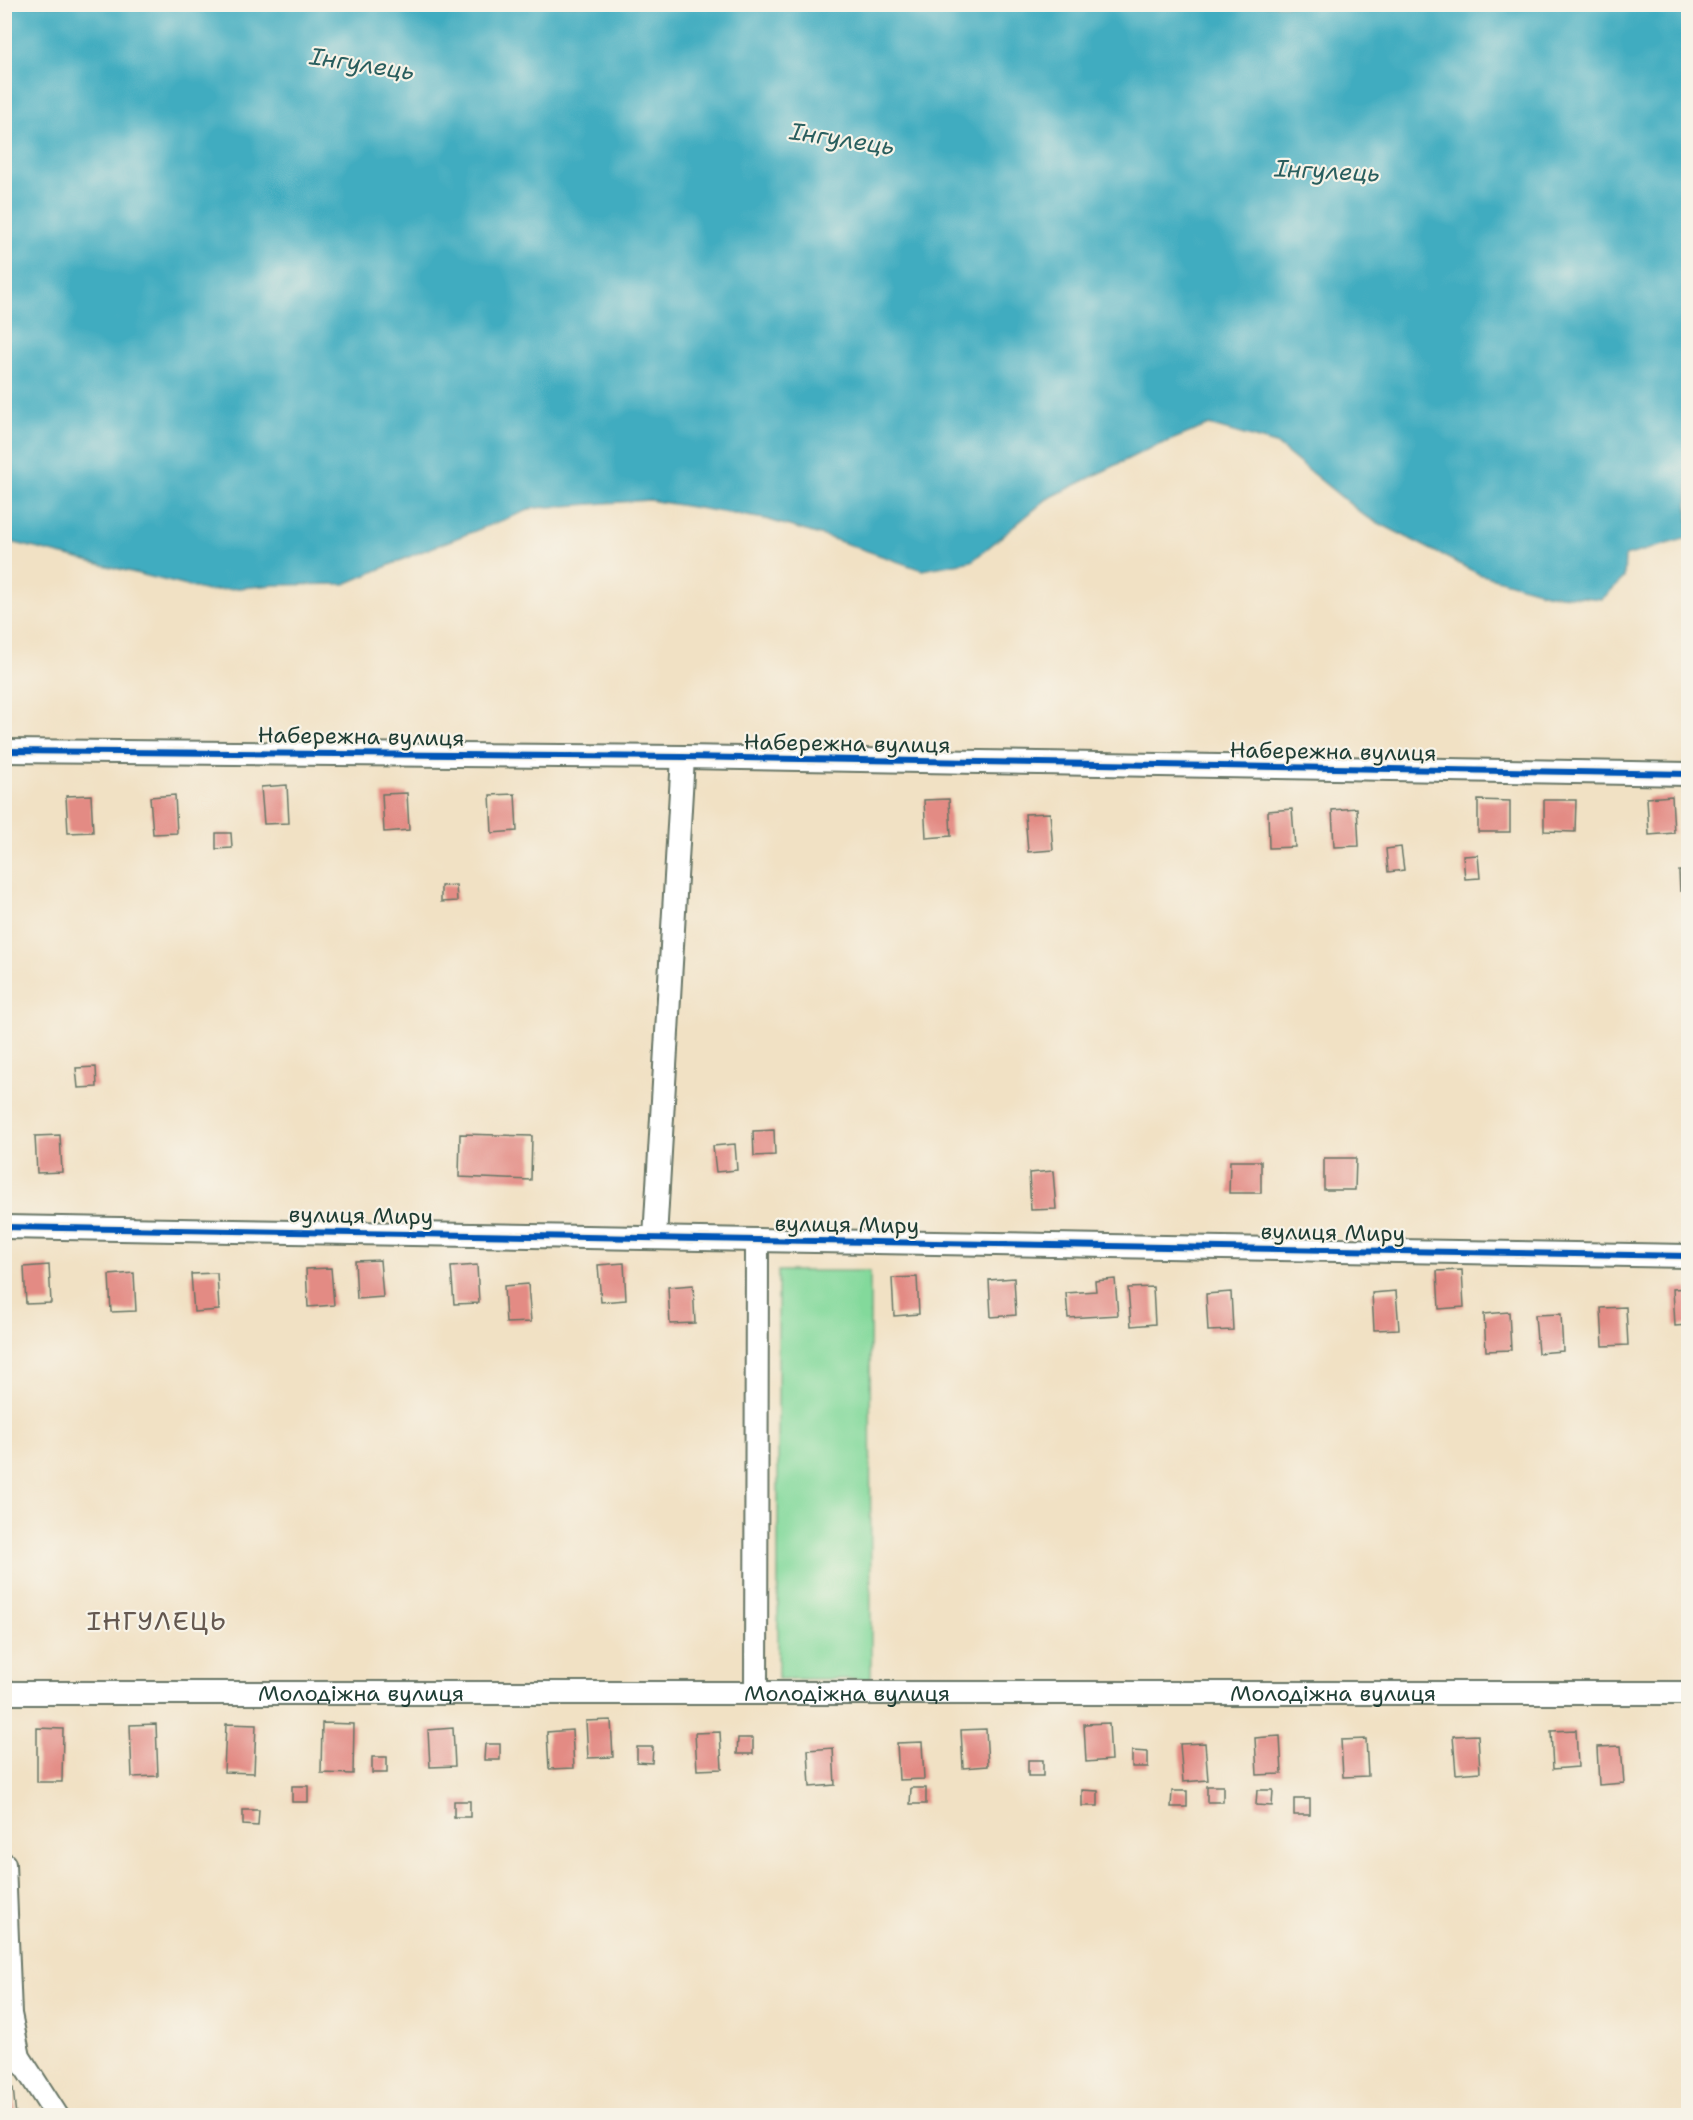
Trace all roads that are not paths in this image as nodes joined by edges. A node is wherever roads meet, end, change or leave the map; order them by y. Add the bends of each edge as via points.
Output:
1 (4, 751) edge
2 (683, 757) junction
3 (1689, 774) edge
4 (4, 1227) edge
5 (655, 1238) junction
6 (758, 1240) junction
7 (1689, 1256) edge
8 (4, 1693) edge
9 (756, 1693) junction
10 (1689, 1693) edge
11 (4, 1864) edge
12 (57, 2115) edge

1 - 2 street, Набережна вулиця
2 - 3 street, Набережна вулиця
2 - 5 street
4 - 5 street, вулиця Миру
5 - 6 street, вулиця Миру
6 - 7 street, вулиця Миру
6 - 9 street
8 - 9 street, Молодіжна вулиця
9 - 10 street, Молодіжна вулиця
11 - 12 street via 10,2014 20,2057

